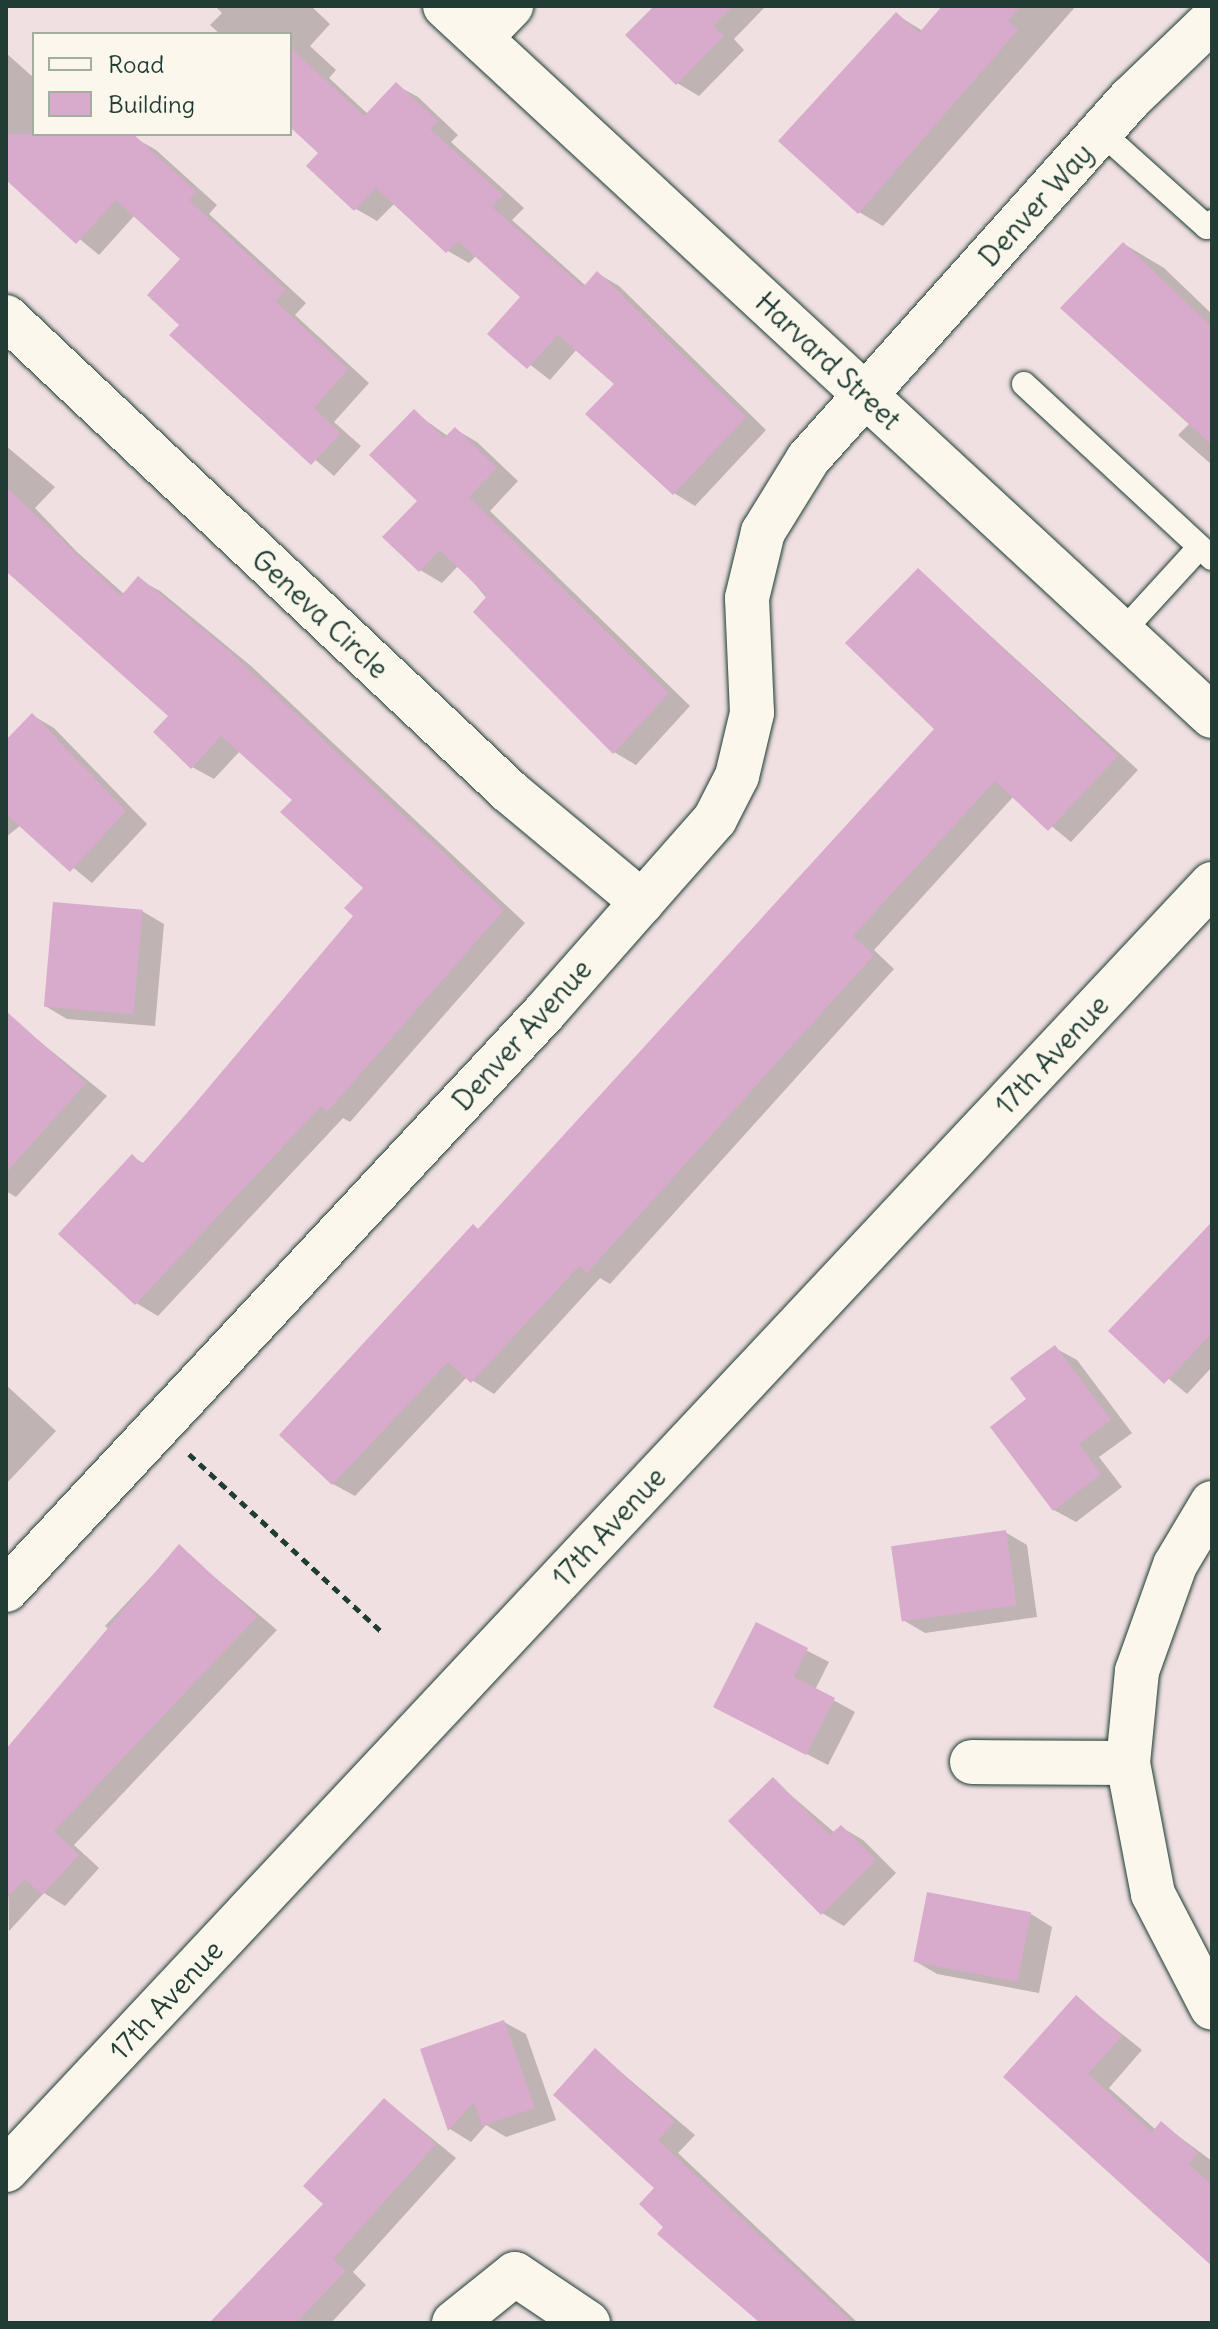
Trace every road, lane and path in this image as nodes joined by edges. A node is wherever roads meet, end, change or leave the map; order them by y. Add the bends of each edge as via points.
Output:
1 (445, 6) edge
2 (511, 6) edge
3 (1212, 20) edge
4 (480, 38) junction
5 (1101, 132) junction
6 (1212, 222) edge
7 (6, 317) edge
8 (1024, 384) dead end
9 (867, 397) junction
10 (1206, 553) edge
11 (1122, 632) junction
12 (1212, 716) edge
13 (1212, 884) edge
14 (642, 902) junction
15 (159, 1426) junction
16 (1212, 1503) edge
17 (6, 1590) edge
18 (383, 1633) dead end
19 (972, 1762) dead end
20 (1128, 1763) junction
21 (1212, 2008) edge
22 (6, 2170) edge
23 (454, 2323) edge
24 (588, 2323) edge

1 - 4 street, Harvard Street
2 - 4 street
3 - 5 street, Denver Way
4 - 9 street, Harvard Street
5 - 6 lane via 1207,227
5 - 9 street, Denver Way
7 - 14 street, Geneva Circle via 510,792
8 - 10 lane
9 - 11 street, Harvard Street
9 - 14 street, Denver Avenue via 808,459 763,532 747,598 752,713 737,776 715,819
10 - 11 lane
11 - 12 street, Harvard Street
13 - 22 street, 17th Avenue
14 - 15 street, Denver Avenue
15 - 17 street, Denver Avenue
15 - 18 path
16 - 20 street via 1175,1565 1137,1671
19 - 20 street
20 - 21 street via 1153,1894
23 - 24 street via 515,2274

